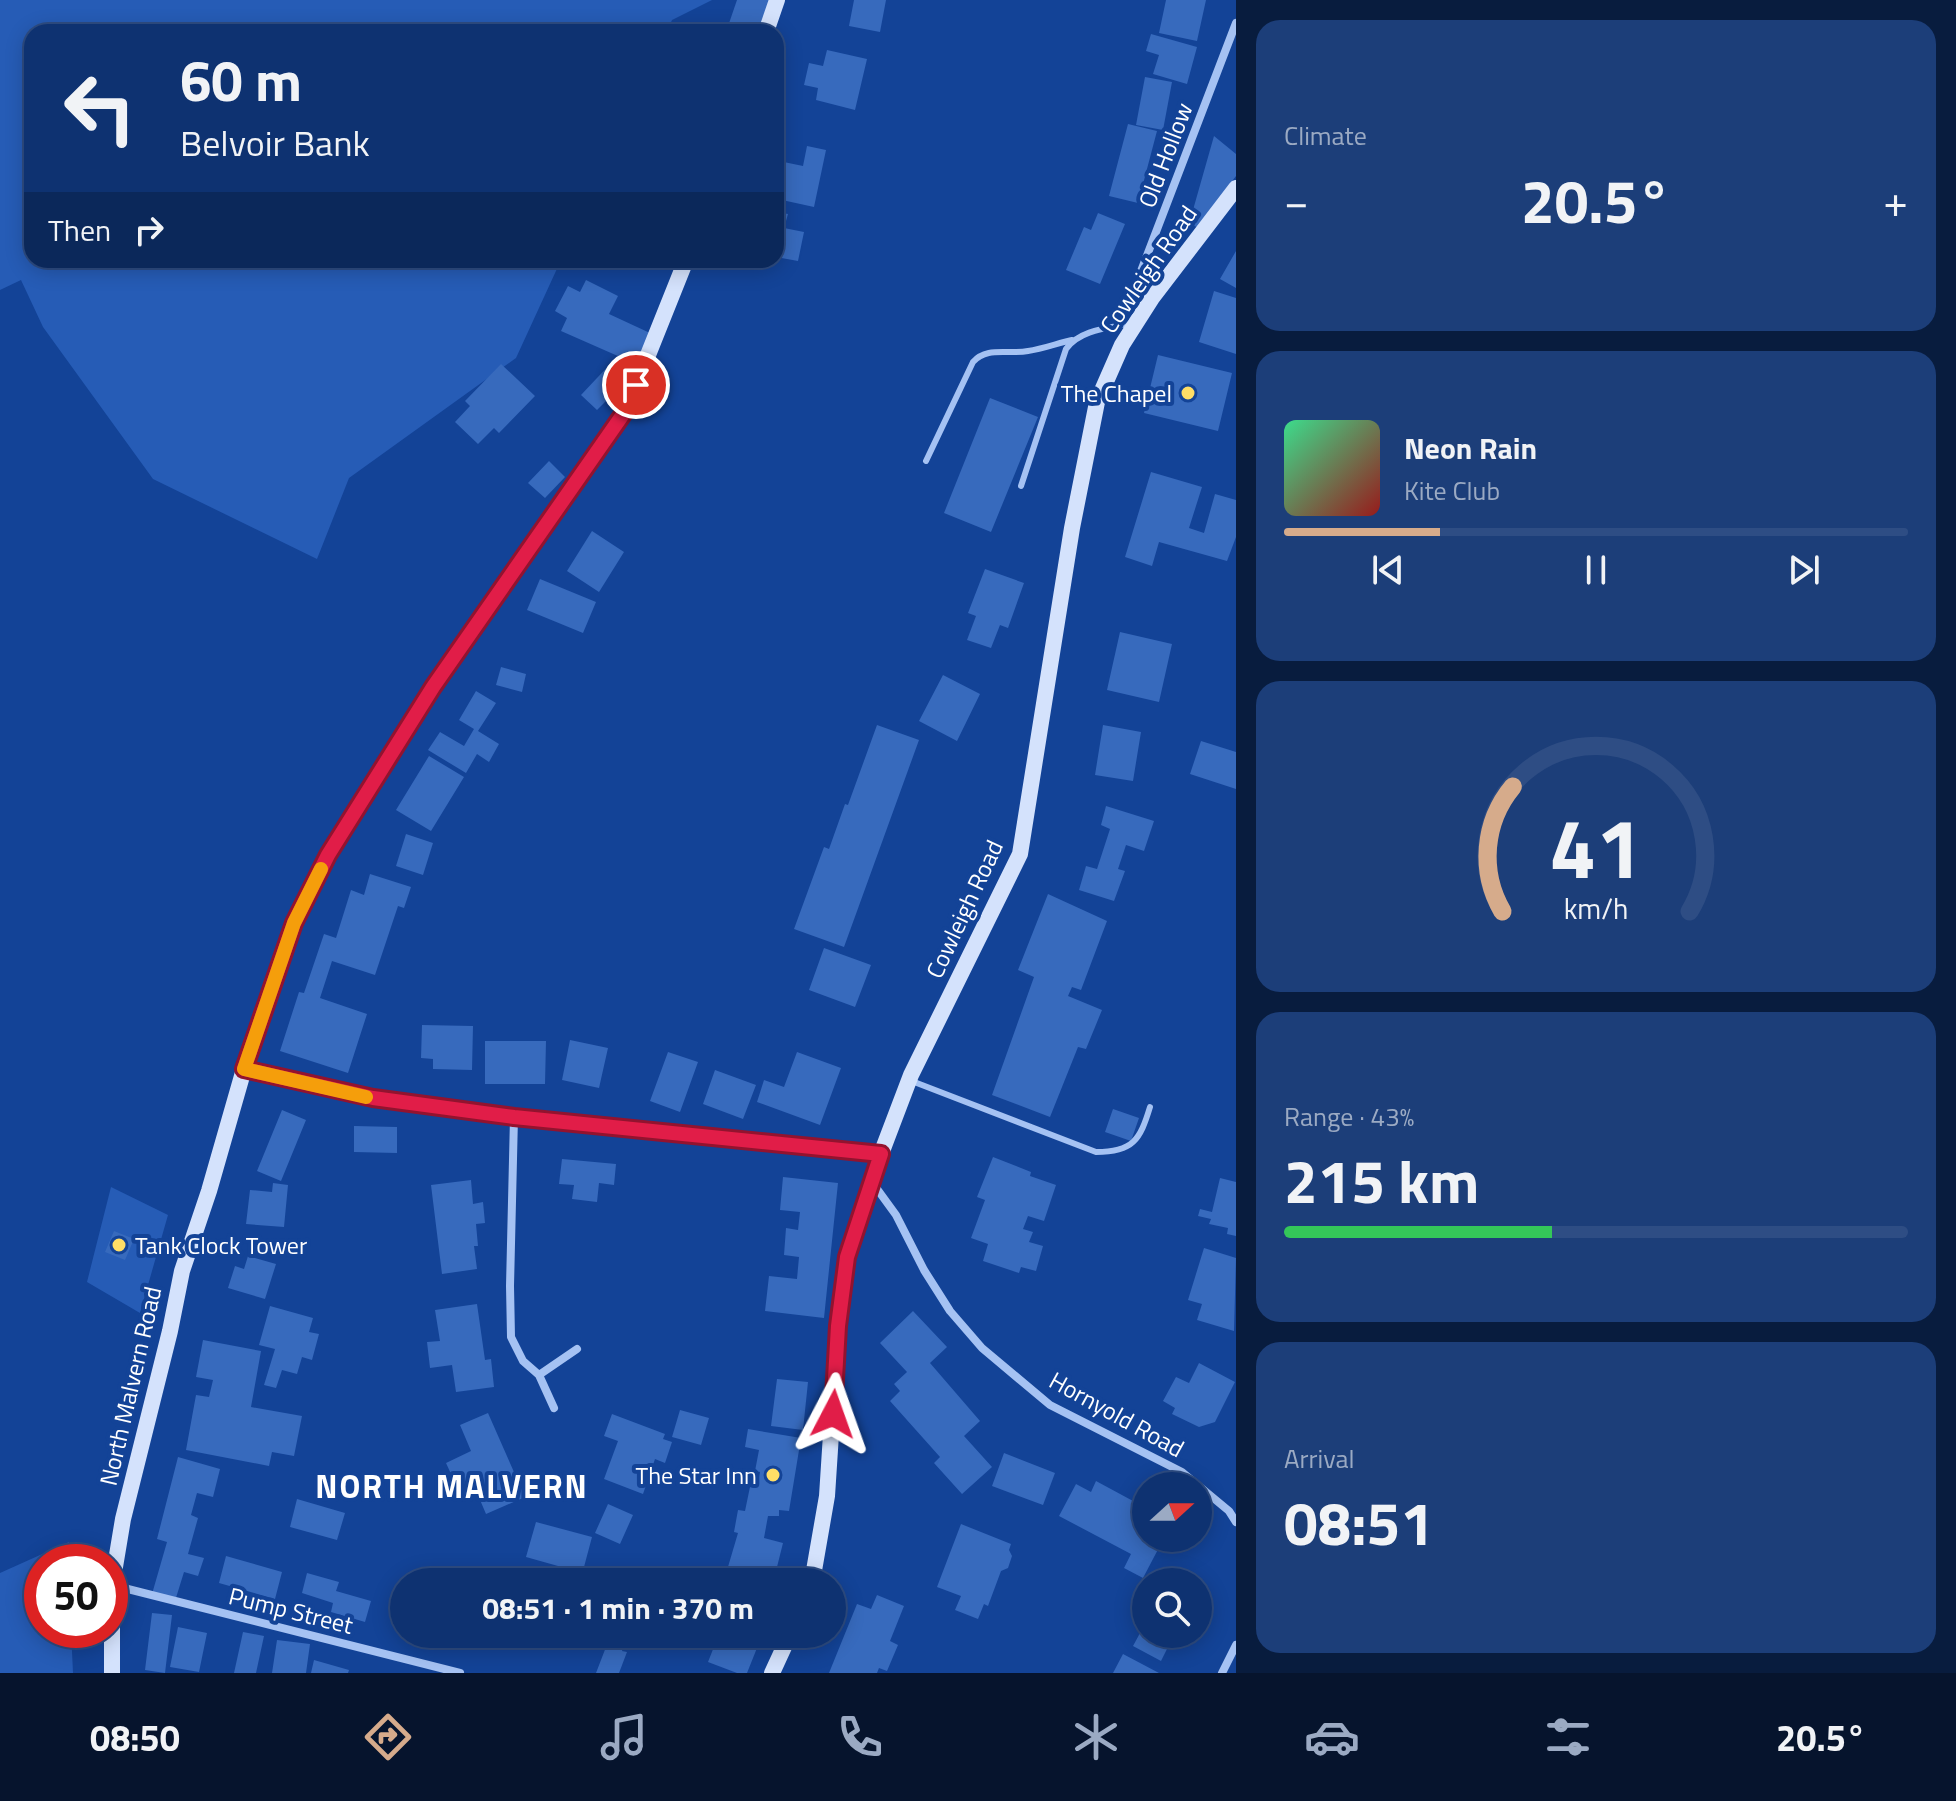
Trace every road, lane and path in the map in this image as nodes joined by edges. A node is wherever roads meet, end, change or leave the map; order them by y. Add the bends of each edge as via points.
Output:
1 (777, 0) edge
2 (1236, 23) edge
3 (769, 24) edge
4 (1236, 188) edge
5 (683, 268) edge
6 (1152, 298) junction
7 (1137, 322) junction
8 (1072, 340) junction
9 (926, 461) dead end
10 (1021, 486) dead end
11 (244, 1069) junction
12 (909, 1080) junction
13 (1150, 1107) dead end
14 (514, 1117) junction
15 (881, 1154) junction
16 (872, 1182) junction
17 (577, 1349) dead end
18 (539, 1375) junction
19 (554, 1408) dead end
20 (1236, 1519) edge
21 (119, 1544) edge
22 (814, 1568) edge
23 (128, 1589) edge
24 (1236, 1645) edge
25 (112, 1648) edge
26 (784, 1648) edge
27 (112, 1673) edge
28 (460, 1673) edge
29 (772, 1673) edge
30 (1222, 1673) edge

1 - 3 main road
2 - 6 street, Old Hollow via 1138,279
4 - 6 main road, Cowleigh Road
5 - 11 main road, North Malvern Road via 626,410 433,687 328,855 294,923
6 - 7 main road, Cowleigh Road
7 - 8 lane
7 - 12 main road, Cowleigh Road via 1097,402 1020,854
8 - 9 lane via 1028,352 980,355
8 - 10 lane
11 - 14 street via 373,1098
11 - 21 main road, North Malvern Road via 182,1271
12 - 13 lane via 1096,1152 1117,1152 1139,1138
12 - 15 main road, Cowleigh Road
14 - 15 street
14 - 18 street via 511,1337 523,1361
15 - 16 main road, Cowleigh Road
16 - 20 street, Hornyold Road via 950,1311 982,1348 1050,1405 1182,1472
16 - 22 main road, Cowleigh Road via 847,1257 827,1496
17 - 18 street
18 - 19 street
23 - 28 street, Pump Street
24 - 30 street
25 - 27 main road, North Malvern Road
26 - 29 main road

